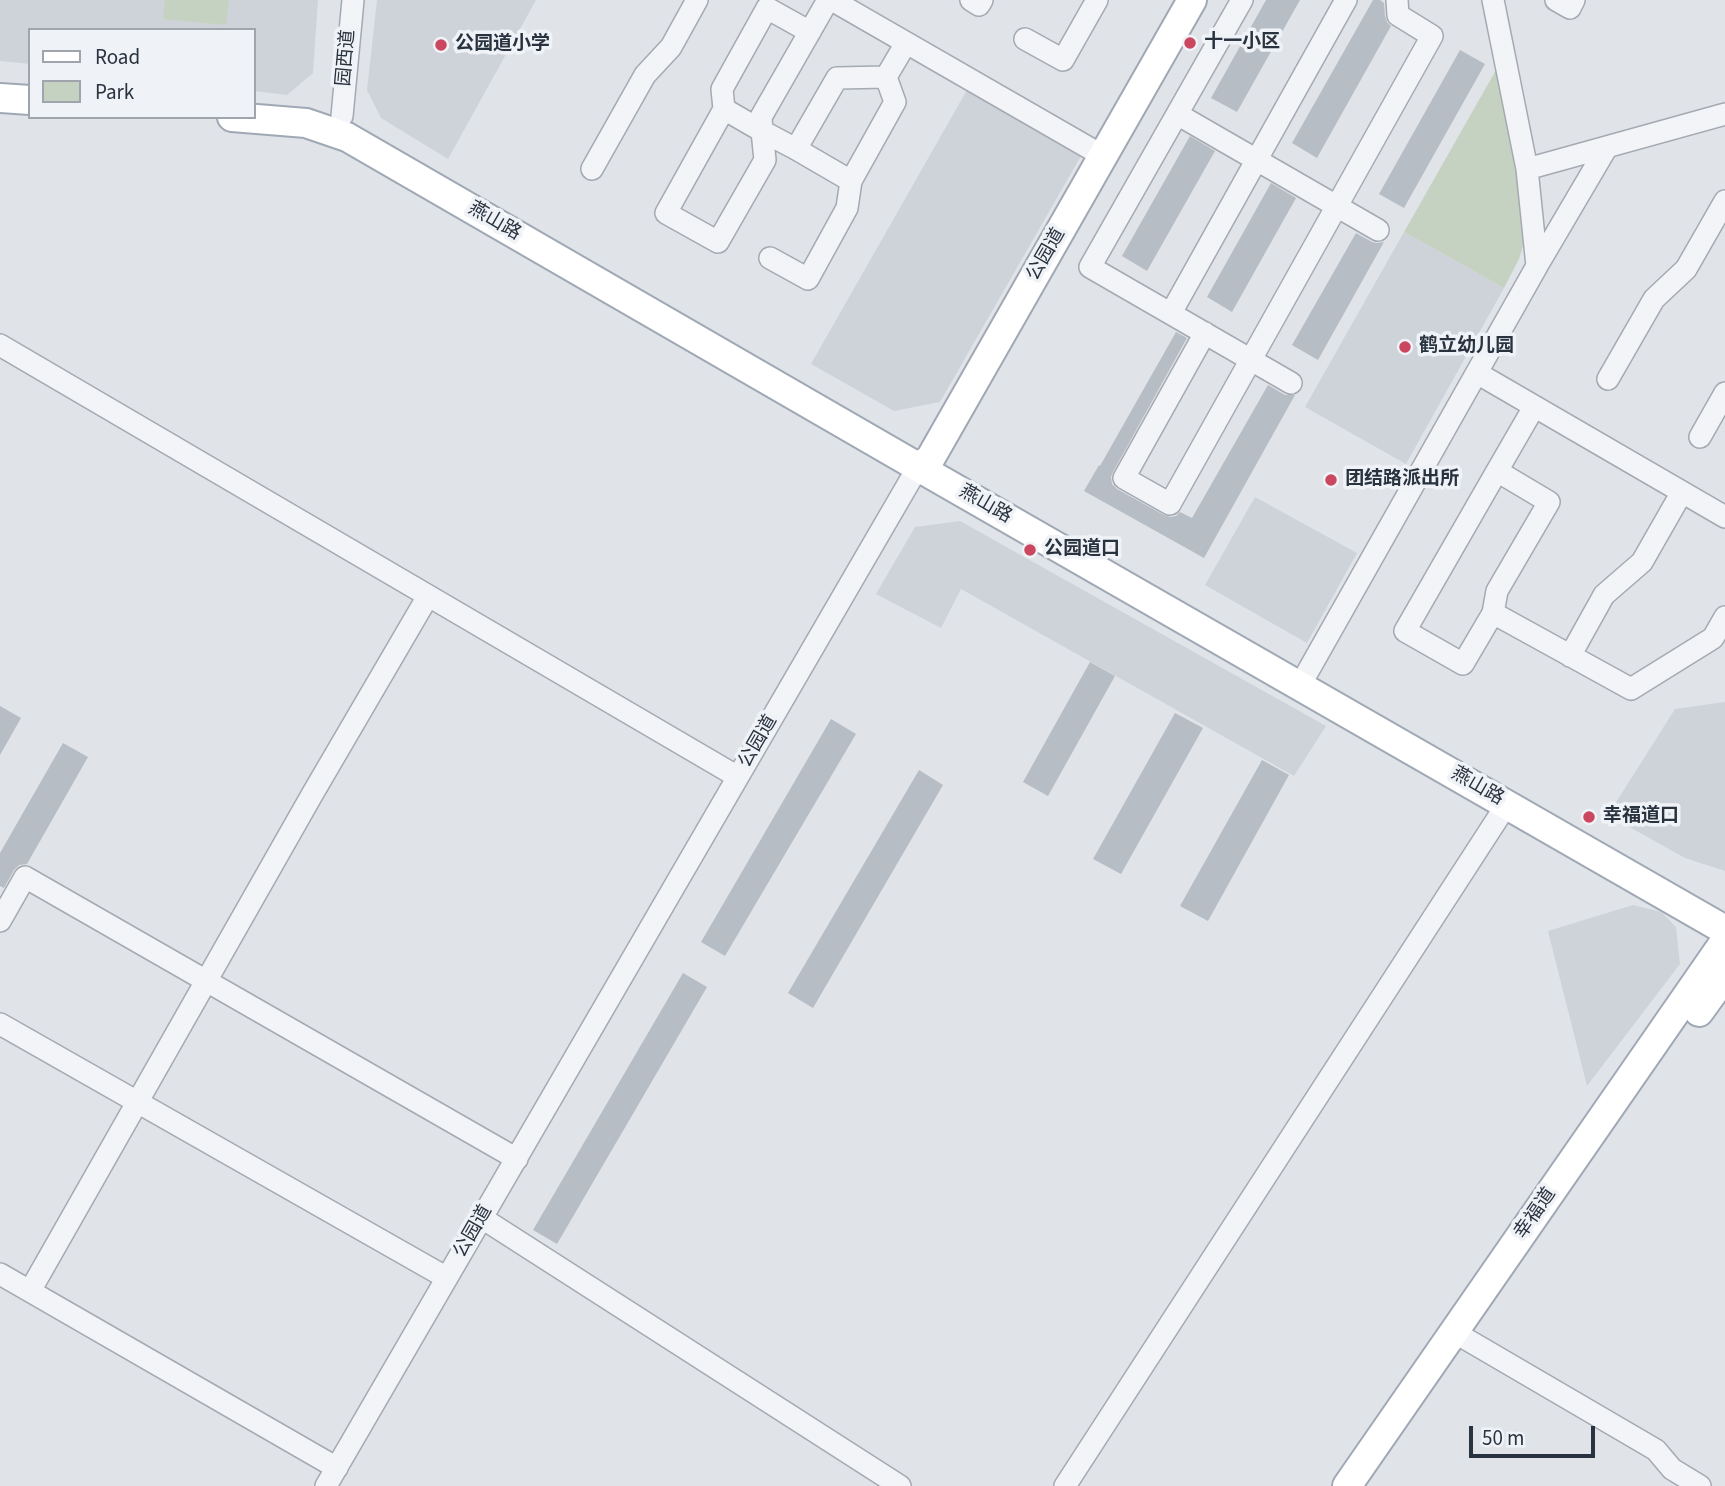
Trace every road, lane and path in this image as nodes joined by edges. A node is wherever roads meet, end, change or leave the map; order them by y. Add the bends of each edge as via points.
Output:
1 (353, 0) edge
2 (697, 0) edge
3 (830, 0) edge
4 (971, 0) edge
5 (982, 0) edge
6 (1097, 0) edge
7 (1192, 0) edge
8 (1242, 0) edge
9 (1346, 0) edge
10 (1397, 0) edge
11 (1493, 0) edge
12 (1556, 0) edge
13 (1574, 0) edge
14 (810, 32) junction
15 (1025, 39) dead end
16 (906, 43) junction
17 (887, 78) junction
18 (0, 84) edge
19 (28, 87) edge
20 (0, 98) edge
21 (28, 100) edge
22 (256, 106) edge
23 (724, 109) junction
24 (1177, 114) junction
25 (1725, 114) edge
26 (342, 116) junction
27 (253, 119) edge
28 (762, 131) junction
29 (1607, 147) junction
30 (796, 149) junction
31 (1103, 156) junction
32 (1257, 160) junction
33 (592, 169) dead end
34 (1527, 169) junction
35 (851, 181) junction
36 (1725, 201) edge
37 (1337, 206) junction
38 (1378, 230) dead end
39 (770, 258) dead end
40 (1537, 266) junction
41 (1171, 313) junction
42 (1205, 333) junction
43 (0, 345) edge
44 (1251, 360) junction
45 (1477, 373) junction
46 (1608, 379) dead end
47 (1291, 383) dead end
48 (1725, 393) edge
49 (1534, 407) junction
50 (1700, 438) dead end
51 (924, 463) junction
52 (1497, 471) junction
53 (1682, 492) junction
54 (1725, 517) edge
55 (428, 596) junction
56 (1493, 613) junction
57 (1725, 617) edge
58 (1570, 656) junction
59 (1307, 673) junction
60 (738, 777) junction
61 (1507, 804) junction
62 (1725, 918) edge
63 (0, 921) edge
64 (1725, 930) edge
65 (1725, 942) edge
66 (1725, 976) edge
67 (207, 981) junction
68 (0, 1024) edge
69 (138, 1102) junction
70 (517, 1159) junction
71 (482, 1218) junction
72 (0, 1274) edge
73 (447, 1278) junction
74 (30, 1291) junction
75 (1466, 1339) junction
76 (332, 1477) edge
77 (900, 1486) edge
78 (1065, 1486) edge
79 (1348, 1486) edge
80 (1364, 1486) edge
81 (1700, 1486) edge

1 - 26 street, 园西道
2 - 33 street via 671,47 645,75
3 - 14 street
3 - 16 street
4 - 5 street via 979,5
6 - 15 street via 1063,60
7 - 31 main road, 公园道
8 - 24 street
9 - 32 street
10 - 37 street via 1398,15 1432,36
11 - 34 street
12 - 13 street via 1570,8
14 - 23 street via 767,8 722,89
14 - 28 street via 761,117
16 - 17 street
16 - 31 street
17 - 30 street via 837,78
17 - 35 street via 895,103
18 - 19 main road
20 - 21 main road
22 - 26 main road, 燕山路
23 - 28 street
23 - 28 street via 666,213 718,242 765,160
24 - 32 street
24 - 41 street via 1090,267
25 - 29 street
26 - 51 main road, 燕山路
27 - 51 main road, 燕山路 via 306,124 347,137
28 - 30 street
29 - 34 street
29 - 40 street
30 - 35 street
31 - 51 main road, 公园道
32 - 37 street
32 - 41 street
34 - 40 street
35 - 39 street via 847,208 808,279
36 - 46 street via 1686,269 1654,299
37 - 38 street
37 - 44 street
40 - 45 street
41 - 42 street
42 - 44 street
42 - 44 street via 1124,478 1170,504
43 - 55 street
44 - 47 street
45 - 49 street
45 - 59 street
48 - 50 street
49 - 52 street
49 - 53 street
51 - 59 main road, 燕山路
51 - 60 street, 公园道
51 - 61 main road, 燕山路
52 - 56 street via 1549,502 1497,591
52 - 56 street via 1405,631 1463,664
53 - 54 street
53 - 58 street via 1643,562 1604,595
55 - 60 street
55 - 67 street
56 - 58 street
57 - 58 street via 1713,638 1631,689
59 - 62 main road, 燕山路
60 - 70 street, 公园道
61 - 64 main road, 燕山路
61 - 78 street
63 - 67 street via 25,877
65 - 79 main road, 幸福道
66 - 75 main road, 幸福道
67 - 69 street
67 - 70 street
68 - 69 street
69 - 73 street
69 - 74 street
70 - 71 street, 公园道
71 - 73 street, 公园道
71 - 77 street
72 - 74 street
73 - 76 street, 公园道
74 - 76 street
75 - 80 main road, 幸福道
75 - 81 street via 1657,1450 1672,1469

